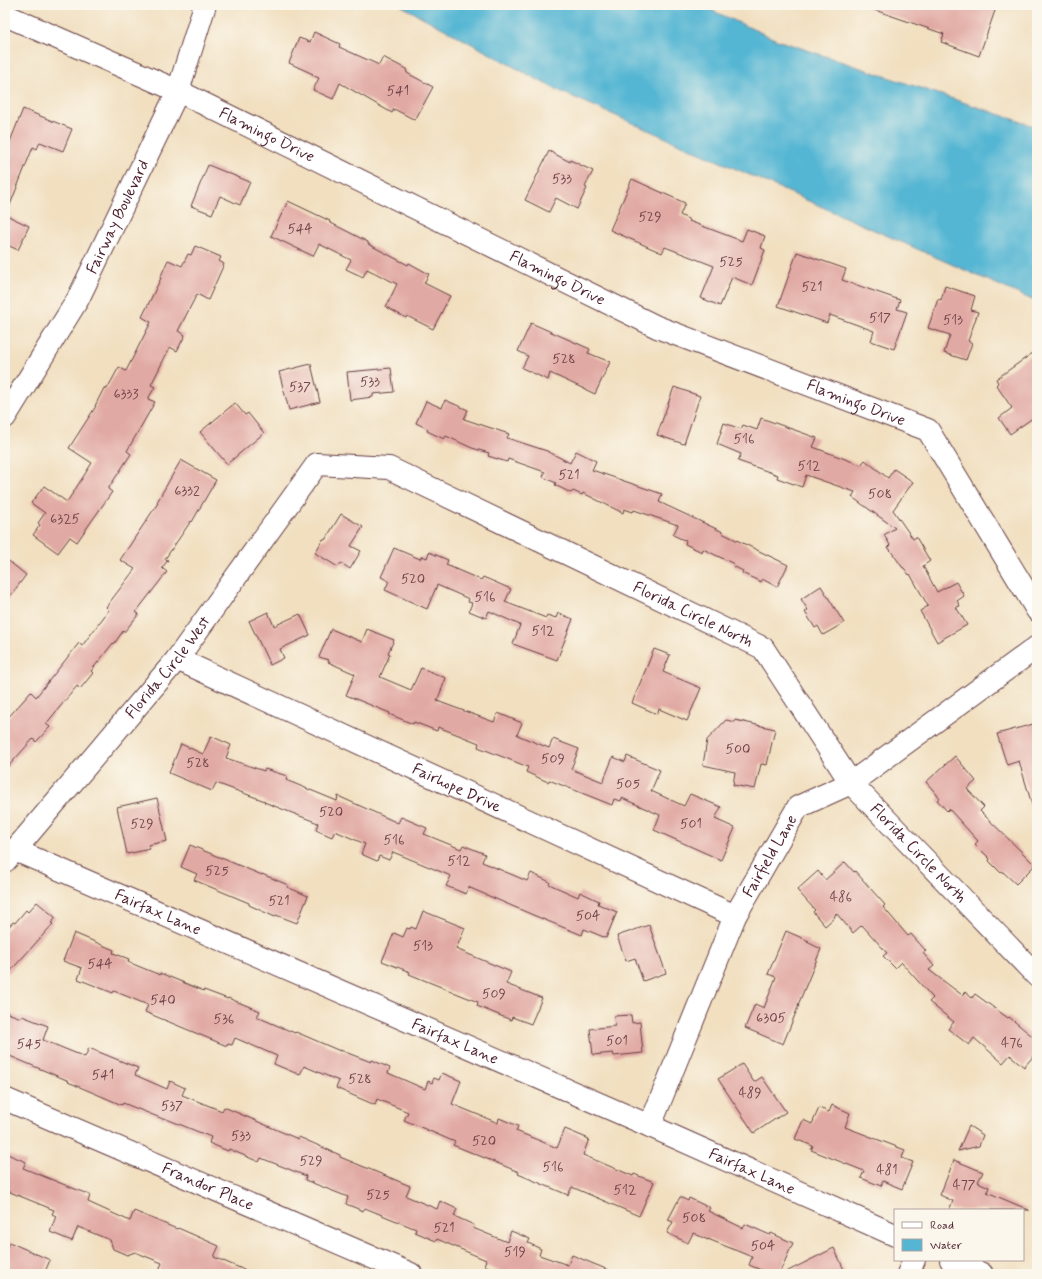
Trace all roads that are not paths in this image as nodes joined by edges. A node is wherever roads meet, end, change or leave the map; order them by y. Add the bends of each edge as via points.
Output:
1 (205, 5) edge
2 (5, 15) edge
3 (178, 91) junction
4 (5, 417) edge
5 (317, 464) joint
6 (1037, 610) edge
7 (1037, 647) edge
8 (177, 659) junction
9 (851, 783) junction
10 (10, 856) edge
11 (735, 916) junction
12 (1037, 976) edge
13 (5, 1099) edge
14 (650, 1126) junction
15 (894, 1235) edge
16 (914, 1261) edge
17 (953, 1261) edge
18 (411, 1274) edge
19 (908, 1274) edge
20 (982, 1274) edge

1 - 3 street, Fairway Boulevard
2 - 3 street, Flamingo Drive
3 - 4 street, Fairway Boulevard via 78,299
3 - 6 street, Flamingo Drive via 657,327 928,430
5 - 8 street, Florida Circle West
5 - 9 street, Florida Circle North via 389,468 763,648
7 - 9 street, Fairfield Lane
8 - 10 street, Florida Circle West
8 - 11 street, Fairhope Drive
9 - 11 street, Fairfield Lane via 798,807
9 - 12 street, Florida Circle North
10 - 14 street, Fairfax Lane
11 - 14 street, Fairfield Lane
13 - 18 street, Frandor Place
14 - 15 street, Fairfax Lane
16 - 19 street
17 - 20 street

